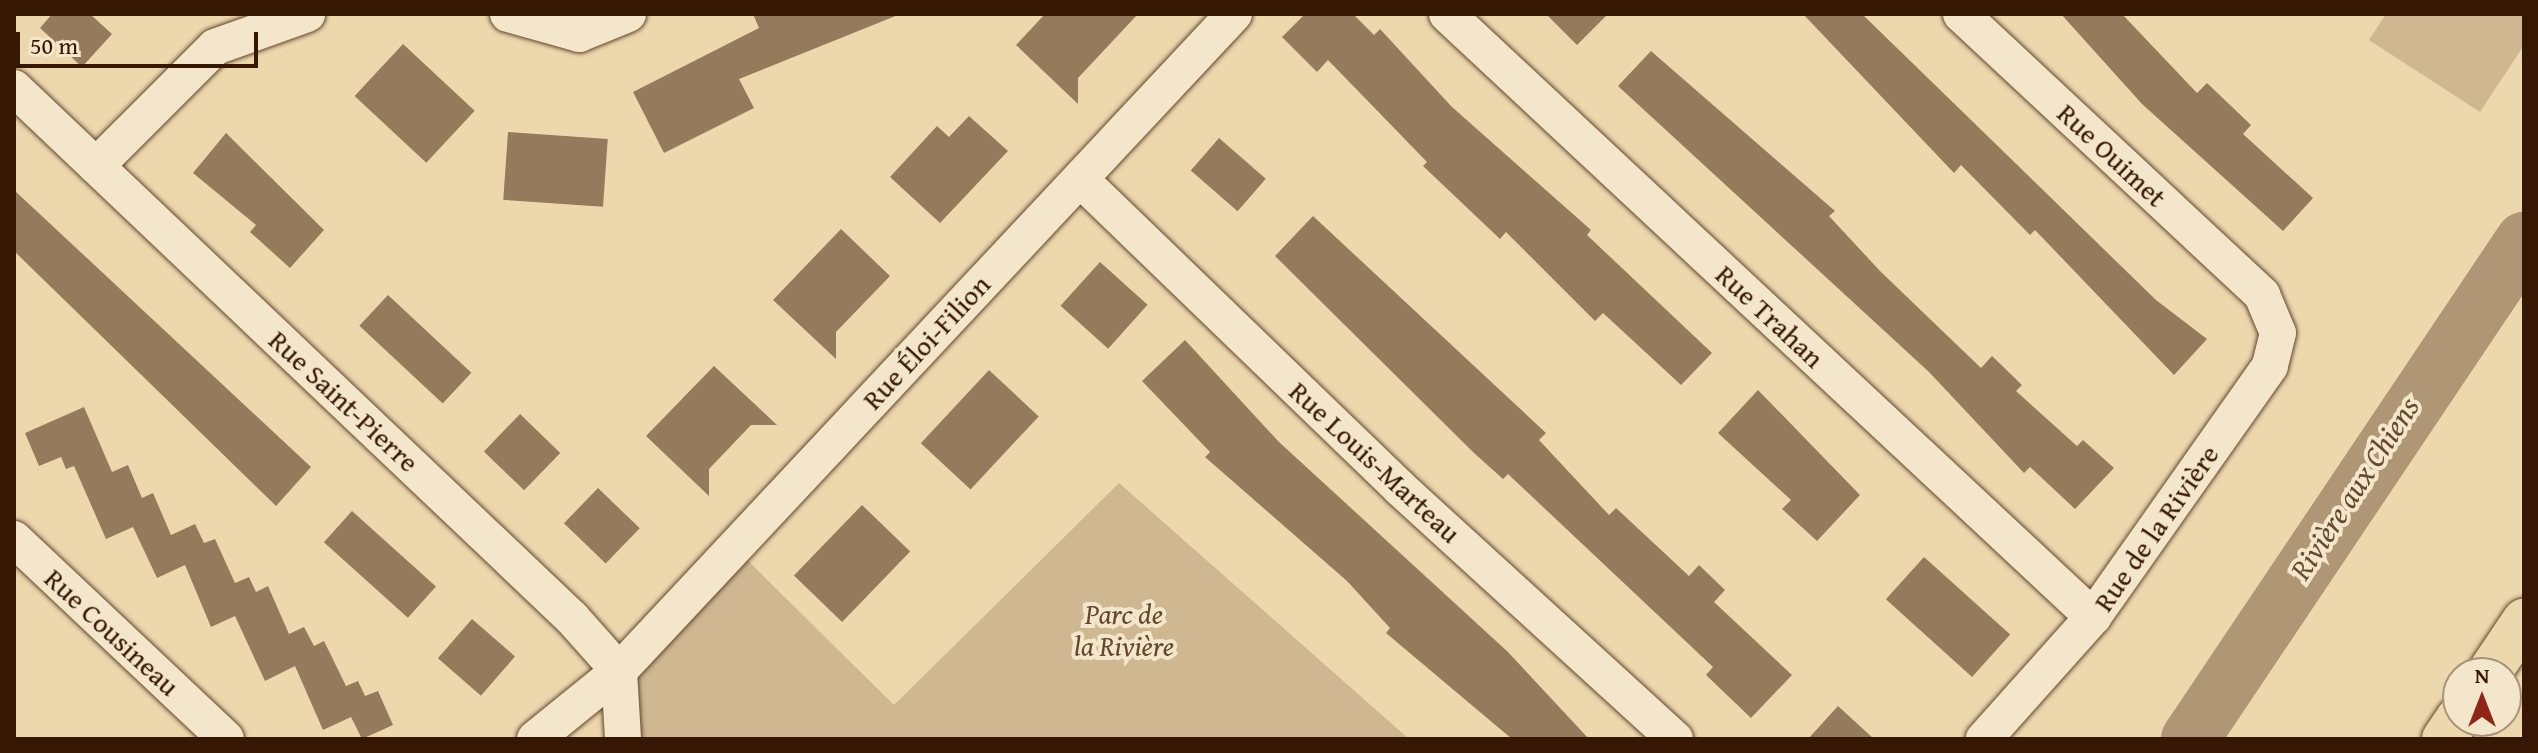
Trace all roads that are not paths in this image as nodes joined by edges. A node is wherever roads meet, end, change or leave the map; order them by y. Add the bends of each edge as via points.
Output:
1 (307, 14) edge
2 (508, 14) edge
3 (628, 14) edge
4 (1447, 14) edge
5 (1961, 14) edge
6 (1221, 19) edge
7 (14, 88) edge
8 (96, 166) junction
9 (1080, 179) junction
10 (2262, 295) joint
11 (14, 539) edge
12 (2093, 617) junction
13 (2524, 621) edge
14 (2500, 657) edge
15 (619, 671) junction
16 (208, 734) edge
17 (535, 739) edge
18 (623, 739) edge
19 (1675, 739) edge
20 (1984, 739) edge

1 - 8 street via 215,47
2 - 3 street via 579,34
4 - 12 street, Rue Trahan
5 - 10 street, Rue Ouimet
6 - 9 street, Rue Éloi-Filion
7 - 8 street, Rue Saint-Pierre
8 - 15 street, Rue Saint-Pierre via 572,618
9 - 15 street, Rue Éloi-Filion
9 - 19 street, Rue Louis-Marteau via 1401,489
10 - 12 street, Rue de la Rivière via 2278,333 2270,366
11 - 16 street, Rue Cousineau
12 - 20 street, Rue de la Rivière
13 - 14 highway
15 - 17 street
15 - 18 street

